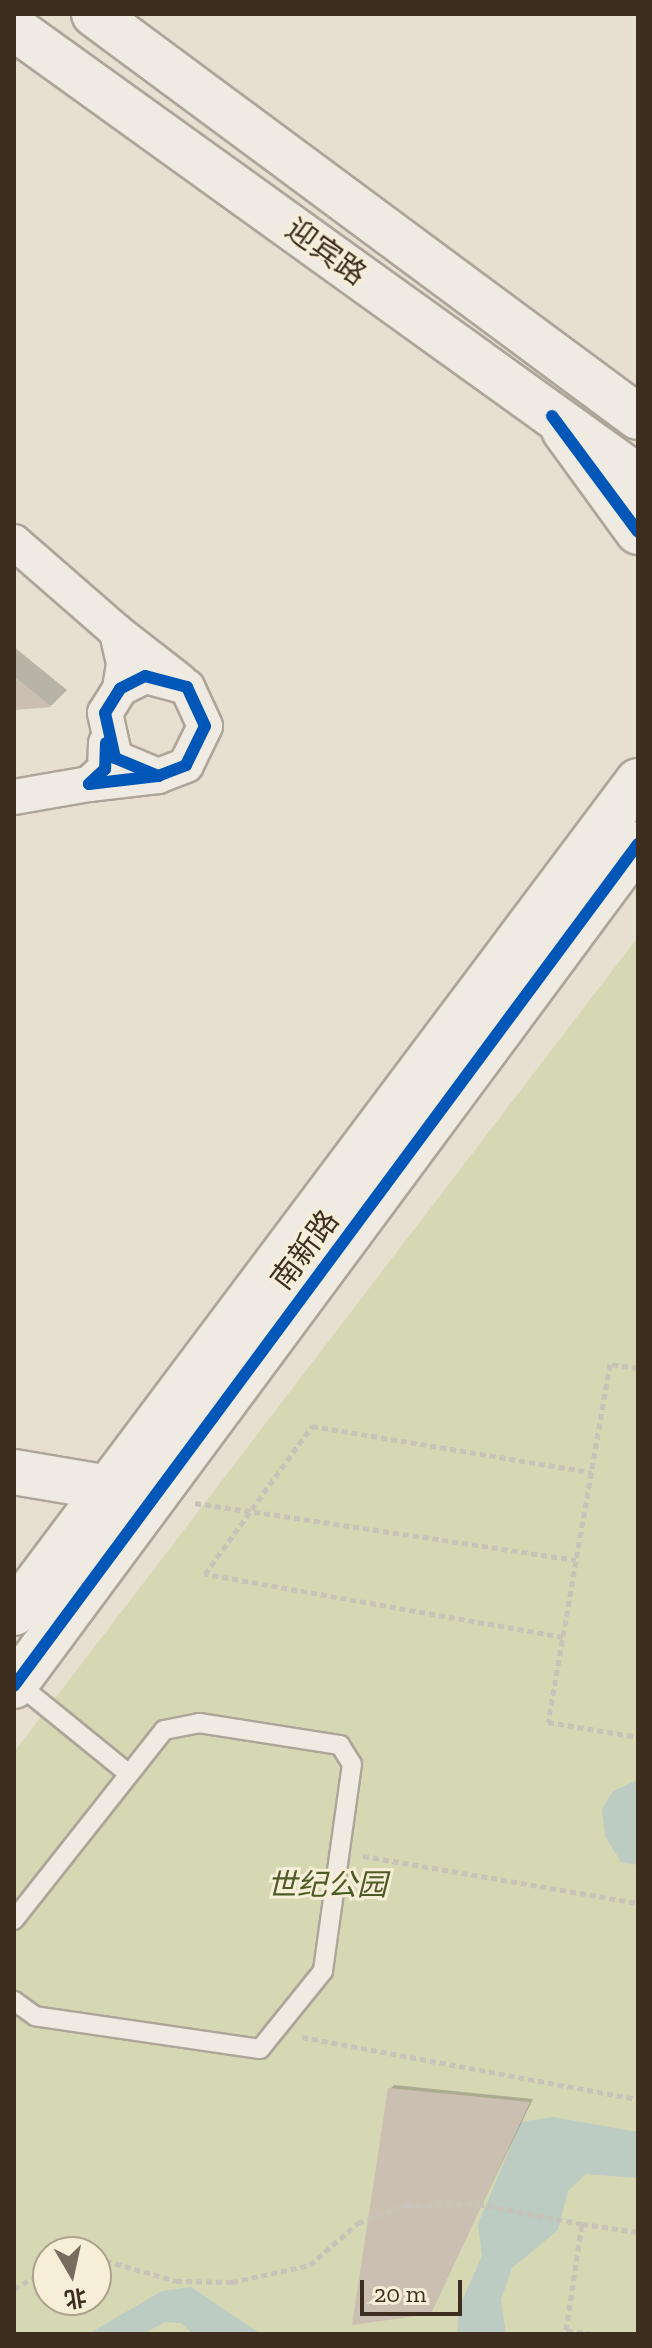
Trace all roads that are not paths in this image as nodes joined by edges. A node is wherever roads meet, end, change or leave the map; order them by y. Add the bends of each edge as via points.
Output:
1 (94, 14) edge
2 (14, 28) edge
3 (591, 382) junction
4 (638, 400) edge
5 (552, 416) junction
6 (638, 417) edge
7 (638, 477) edge
8 (638, 532) edge
9 (14, 542) edge
10 (117, 632) junction
11 (187, 687) junction
12 (120, 689) junction
13 (106, 743) junction
14 (638, 757) edge
15 (158, 776) junction
16 (638, 781) edge
17 (89, 784) junction
18 (14, 797) edge
19 (619, 855) edge
20 (14, 1472) edge
21 (107, 1487) junction
22 (154, 1497) junction
23 (14, 1613) edge
24 (15, 1684) edge
25 (129, 1774) junction
26 (14, 1920) edge
27 (14, 2001) edge

1 - 3 street, 迎宾路
2 - 5 street, 迎宾路
3 - 4 street
3 - 6 street, 迎宾路
5 - 7 street, 迎宾路
5 - 8 street
9 - 10 street
10 - 11 street
10 - 12 street via 124,663
11 - 12 street via 160,675
11 - 15 street via 203,711 203,740 186,765
12 - 13 street via 105,713
13 - 15 street via 127,768
13 - 17 street via 105,769
14 - 19 street
15 - 17 street
16 - 19 street, 南新路
17 - 18 street
19 - 21 street, 南新路
19 - 22 street, 南新路
20 - 21 street
21 - 22 street
21 - 23 street, 南新路
22 - 24 street, 南新路
24 - 25 lane
25 - 26 lane
25 - 27 lane via 164,1730 199,1723 340,1745 352,1764 323,1971 260,2049 35,2016

